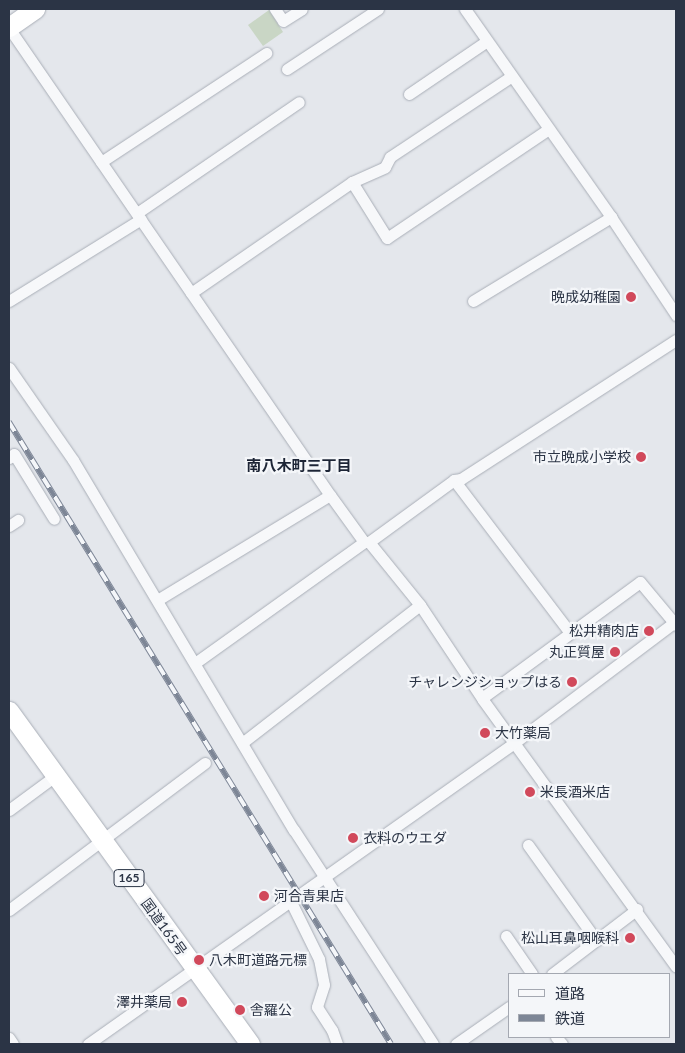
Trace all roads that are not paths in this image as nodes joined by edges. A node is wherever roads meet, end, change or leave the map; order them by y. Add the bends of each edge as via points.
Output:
1 (15, 9) edge
2 (34, 9) edge
3 (275, 9) edge
4 (302, 9) edge
5 (378, 9) edge
6 (465, 9) edge
7 (9, 13) edge
8 (9, 27) edge
9 (487, 41) junction
10 (266, 54) dead end
11 (287, 69) dead end
12 (512, 76) junction
13 (409, 94) dead end
14 (299, 102) dead end
15 (547, 130) junction
16 (101, 162) junction
17 (352, 182) junction
18 (139, 216) junction
19 (611, 217) junction
20 (191, 293) junction
21 (9, 301) edge
22 (473, 301) dead end
23 (676, 315) edge
24 (676, 340) edge
25 (9, 368) edge
26 (9, 458) edge
27 (454, 480) junction
28 (330, 495) junction
29 (54, 520) dead end
30 (367, 542) junction
31 (159, 599) junction
32 (420, 605) junction
33 (676, 623) edge
34 (570, 633) junction
35 (195, 663) junction
36 (482, 698) junction
37 (9, 711) edge
38 (242, 743) junction
39 (514, 743) junction
40 (205, 763) dead end
41 (55, 776) junction
42 (9, 810) edge
43 (100, 841) junction
44 (528, 845) dead end
45 (325, 876) junction
46 (290, 900) junction
47 (637, 909) junction
48 (9, 910) edge
49 (506, 936) dead end
50 (596, 940) junction
51 (676, 966) edge
52 (195, 970) junction
53 (531, 973) edge
54 (553, 973) edge
55 (508, 1008) edge
56 (9, 1038) edge
57 (13, 1044) edge
58 (88, 1044) edge
59 (250, 1044) edge
60 (337, 1044) edge
61 (433, 1044) edge
62 (456, 1044) edge

1 - 7 highway
2 - 8 highway
3 - 4 street via 283,21
5 - 11 street
6 - 9 street
8 - 16 street
9 - 12 street
9 - 13 street
10 - 16 street
12 - 15 street
12 - 17 street via 390,157 385,167
14 - 18 street
15 - 17 street via 387,238
15 - 19 street
16 - 18 street
17 - 20 street
18 - 20 street
18 - 21 street
19 - 22 street
19 - 23 street
20 - 28 street
24 - 27 street via 461,479
25 - 31 street via 73,460
26 - 29 street via 14,454
27 - 30 street
27 - 34 street
28 - 30 street
28 - 31 street
30 - 32 street
30 - 35 street
31 - 35 street
32 - 36 street
32 - 38 street
33 - 34 street via 640,582
33 - 39 street
34 - 36 street
35 - 38 street
36 - 39 street
37 - 41 highway, 国道165号 / 165
38 - 45 street
39 - 45 street
39 - 47 street
40 - 43 street
41 - 42 street
41 - 43 highway, 国道165号 / 165
43 - 48 street
43 - 52 highway, 国道165号 / 165
44 - 50 street
45 - 46 street
45 - 61 street
46 - 52 street
46 - 60 street via 319,959 324,985 317,1007
47 - 50 street
47 - 51 street
49 - 53 street
50 - 54 street
52 - 58 street
52 - 59 highway, 国道165号 / 165
55 - 62 street
56 - 57 street

